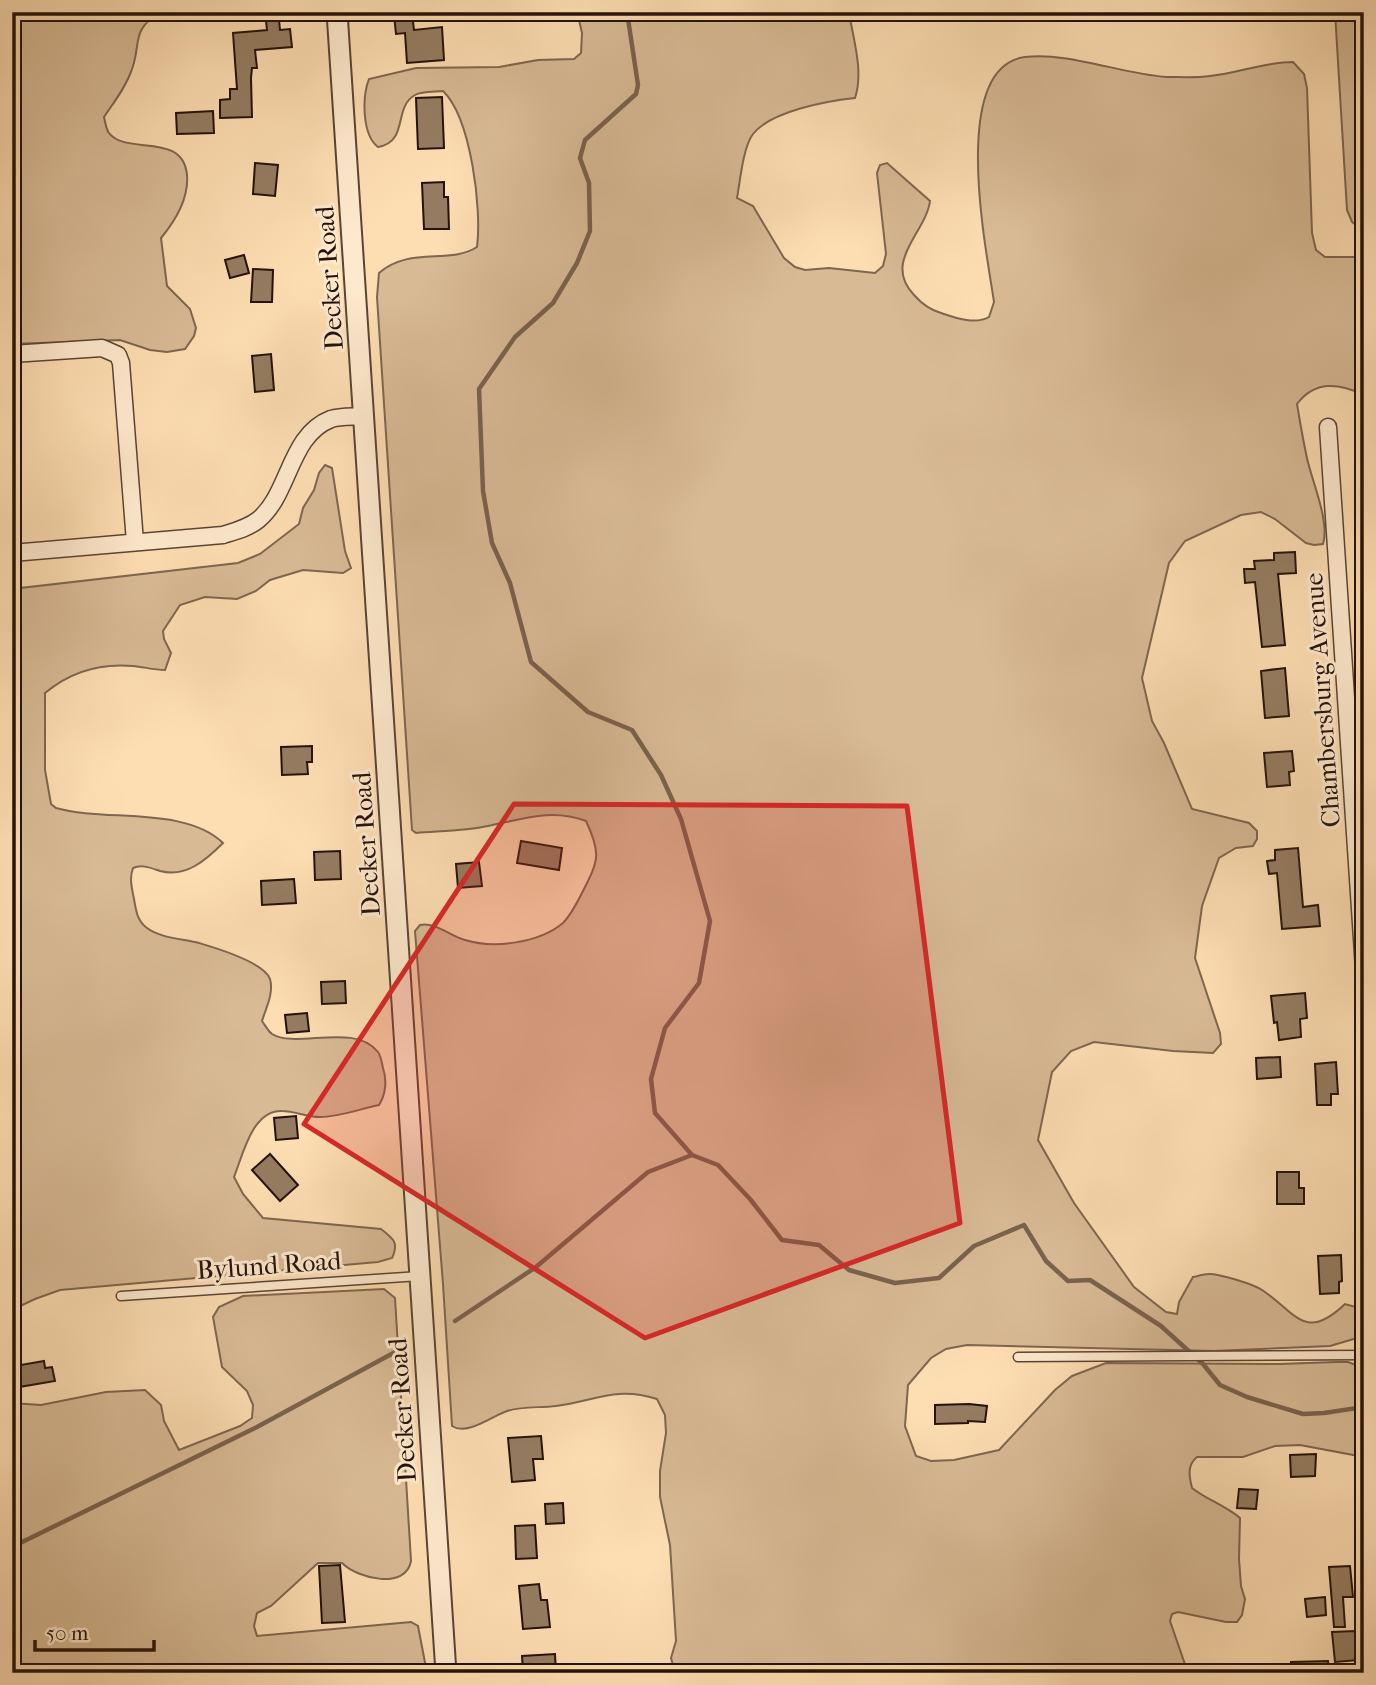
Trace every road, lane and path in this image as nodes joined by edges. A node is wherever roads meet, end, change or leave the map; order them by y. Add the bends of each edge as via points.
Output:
1 (337, 12) edge
2 (12, 354) edge
3 (364, 416) junction
4 (1328, 427) dead end
5 (135, 542) junction
6 (12, 553) edge
7 (1364, 969) edge
8 (420, 1276) junction
9 (121, 1296) dead end
10 (1364, 1355) edge
11 (1018, 1357) dead end
12 (446, 1673) edge

1 - 3 street, Decker Road
2 - 5 street via 102,348 118,355
3 - 5 street via 331,419 309,437 292,462 280,494 257,522 223,535
3 - 8 street, Decker Road
4 - 7 street, Chambersburg Avenue
5 - 6 street
8 - 9 lane, Bylund Road
8 - 12 street, Decker Road
10 - 11 lane

